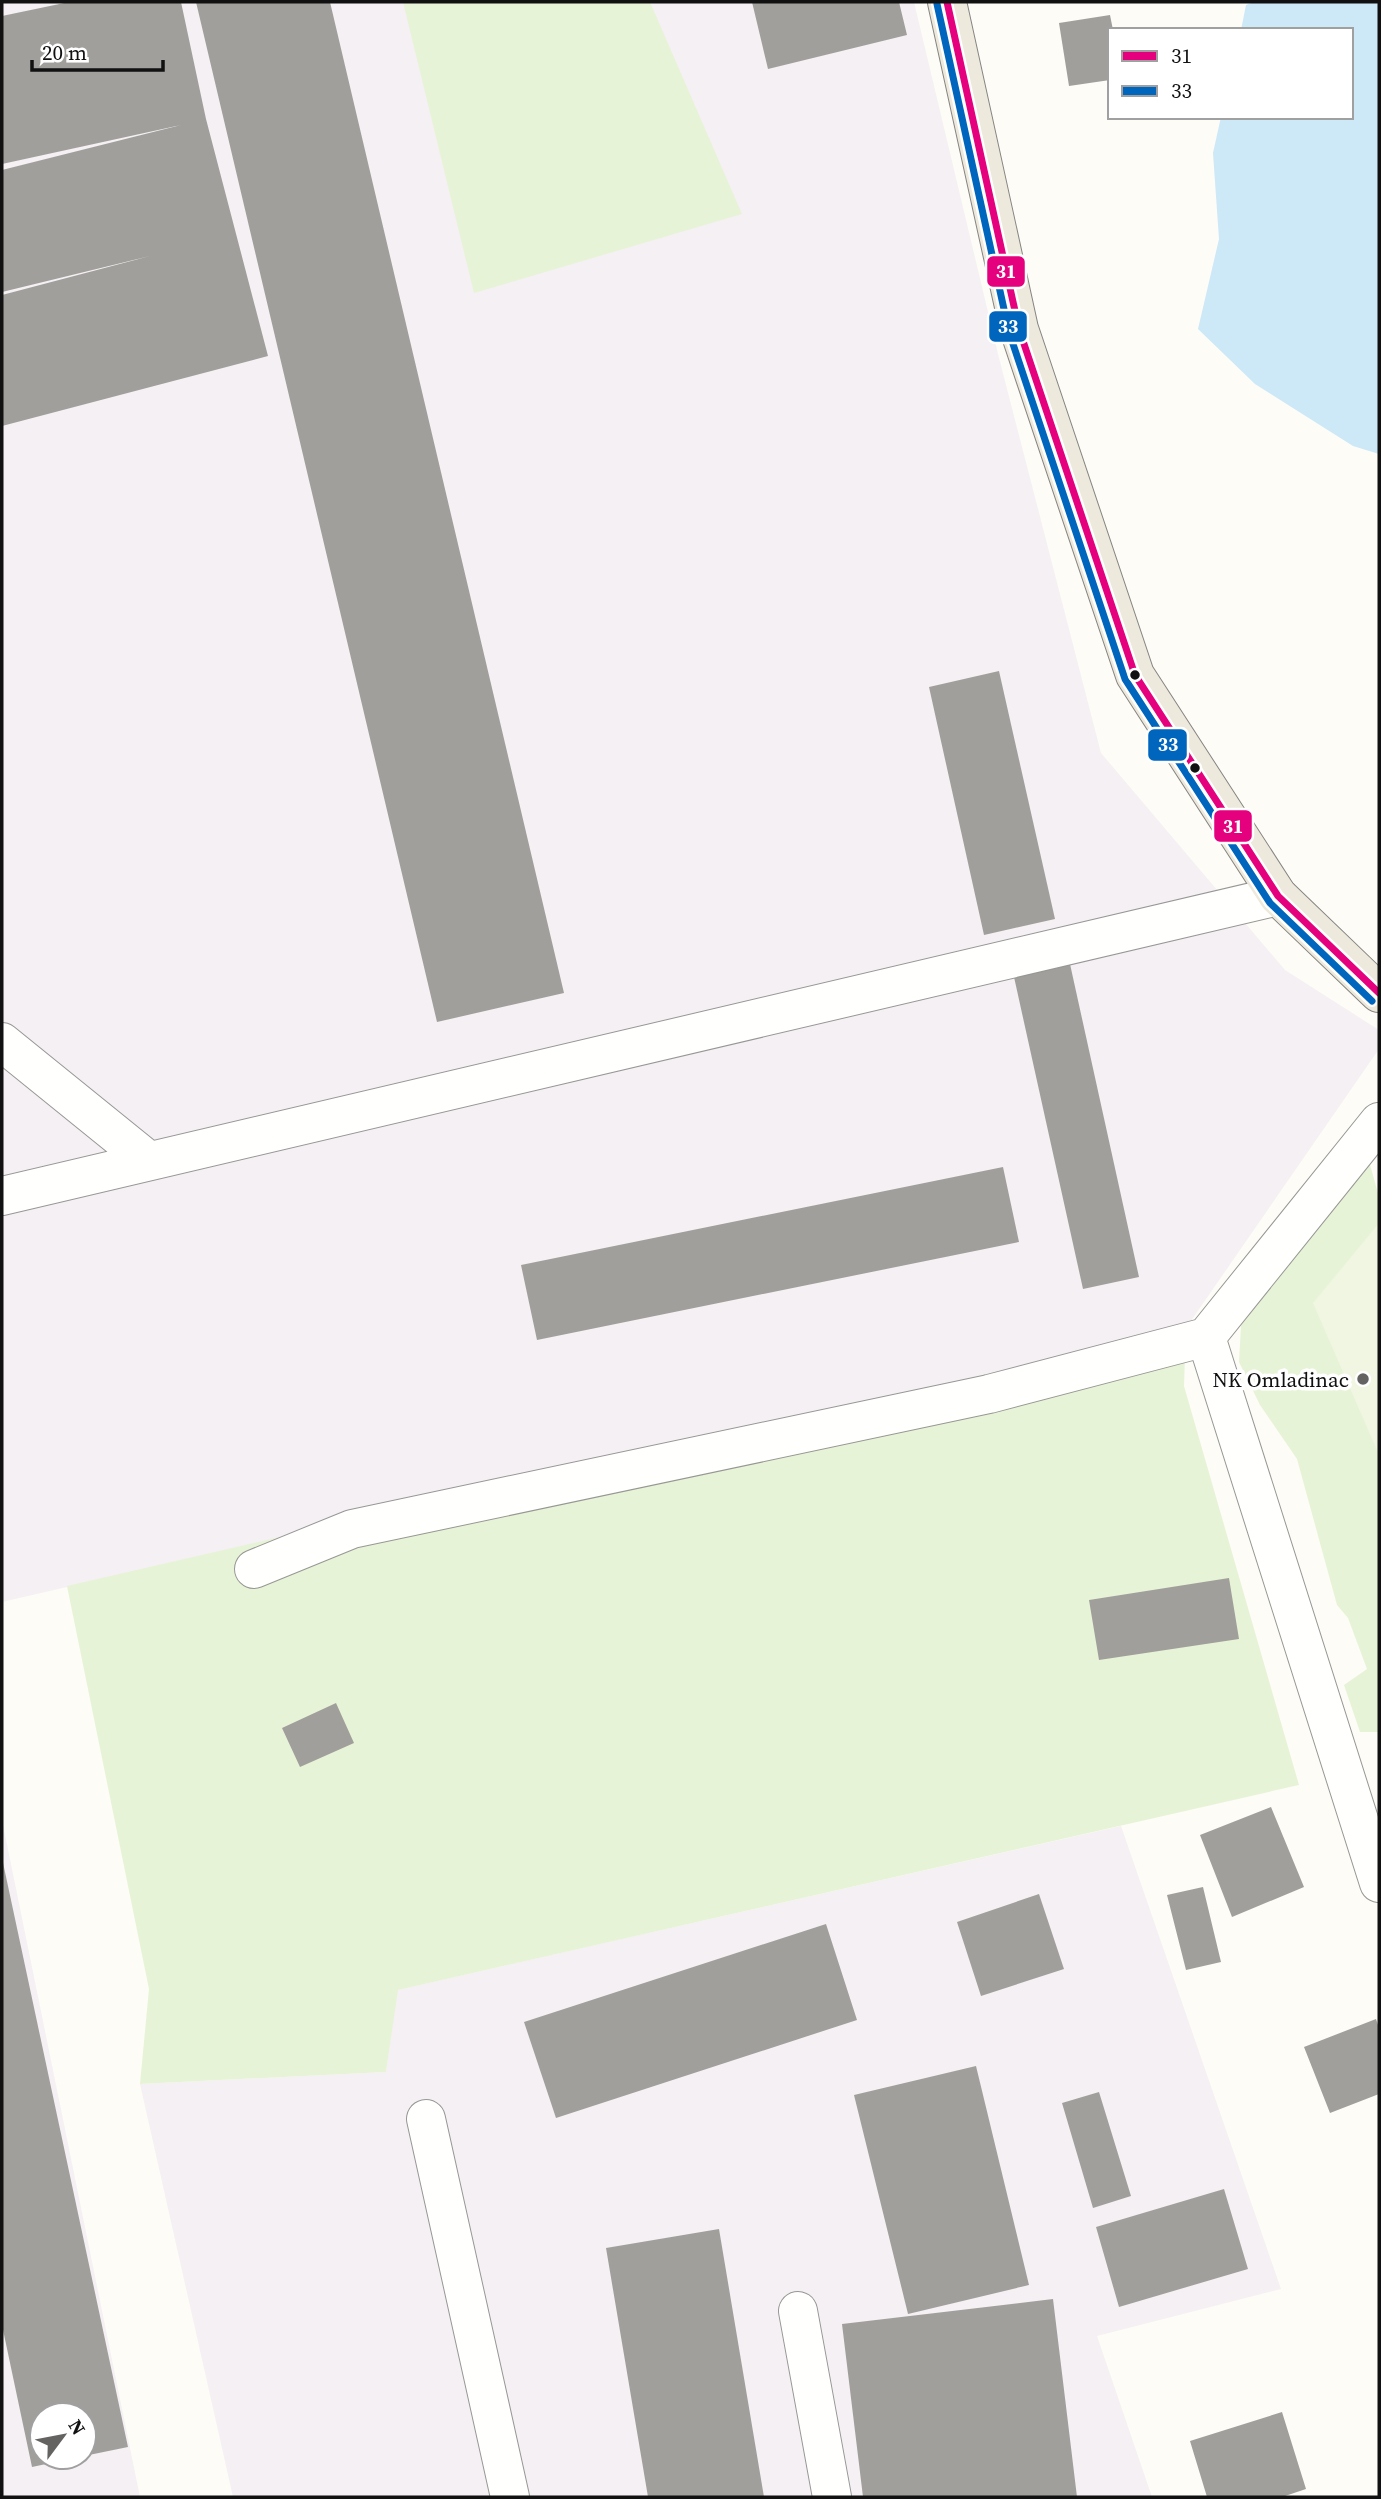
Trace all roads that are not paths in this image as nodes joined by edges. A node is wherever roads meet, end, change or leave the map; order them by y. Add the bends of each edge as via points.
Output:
1 (947, 2) edge
2 (1278, 896) junction
3 (1379, 993) edge
4 (2, 1042) edge
5 (1379, 1122) edge
6 (149, 1161) junction
7 (2, 1196) edge
8 (1206, 1337) junction
9 (254, 1569) dead end
10 (1379, 1883) edge
11 (426, 2119) dead end
12 (798, 2311) dead end
13 (510, 2497) edge
14 (832, 2497) edge

1 - 2 main road via 1019,329 1135,675
2 - 3 main road
2 - 6 lane
4 - 6 lane
5 - 8 lane
6 - 7 lane
8 - 9 lane via 989,1394 352,1530
8 - 10 lane
11 - 13 lane
12 - 14 lane

